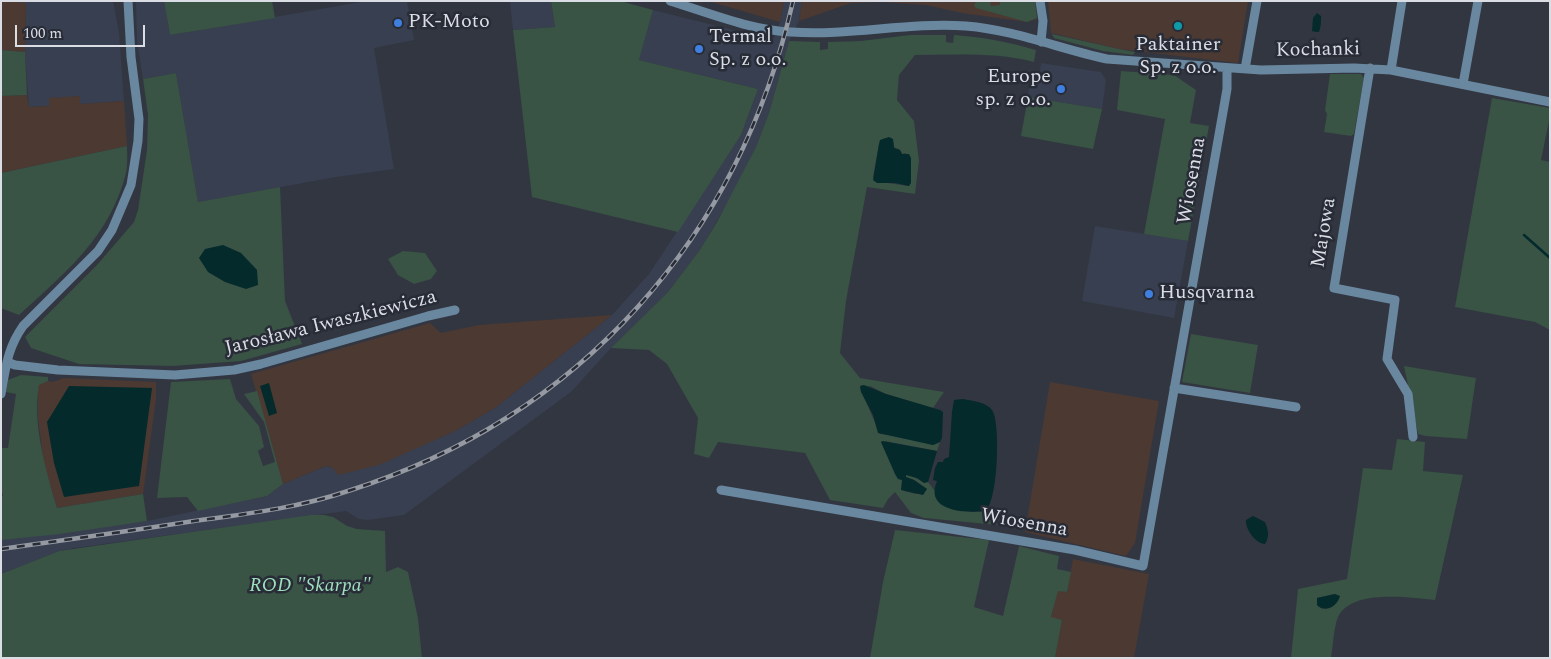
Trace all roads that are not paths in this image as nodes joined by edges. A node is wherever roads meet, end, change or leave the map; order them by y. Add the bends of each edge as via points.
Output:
1 (128, 1) edge
2 (670, 1) edge
3 (1040, 1) edge
4 (1257, 1) edge
5 (1402, 1) edge
6 (1478, 1) edge
7 (1041, 42) junction
8 (1227, 68) junction
9 (1370, 68) junction
10 (1245, 69) junction
11 (1391, 70) junction
12 (1463, 84) junction
13 (1550, 102) edge
14 (455, 310) dead end
15 (7, 362) junction
16 (1174, 388) junction
17 (1, 394) edge
18 (1296, 407) dead end
19 (1413, 437) dead end
20 (721, 490) dead end

1 - 15 street via 139,119 131,186 112,230 98,251 23,326 14,339
2 - 7 street, Kochanki via 786,32 935,24 994,30
3 - 7 street via 1043,21
4 - 10 street, Kochanki
5 - 11 street
6 - 12 street
7 - 8 street, Kochanki via 1107,59
8 - 10 street, Kochanki
8 - 16 street, Wiosenna via 1224,112
9 - 10 street, Kochanki
9 - 11 street, Kochanki
9 - 19 street, Majowa via 1334,288 1395,300 1387,360 1408,394
11 - 12 street, Kochanki
12 - 13 street, Kochanki
14 - 15 street, Jarosława Iwaszkiewicza via 234,370 169,374 58,370
15 - 17 street
16 - 18 street
16 - 20 street, Wiosenna via 1143,566 1075,550

